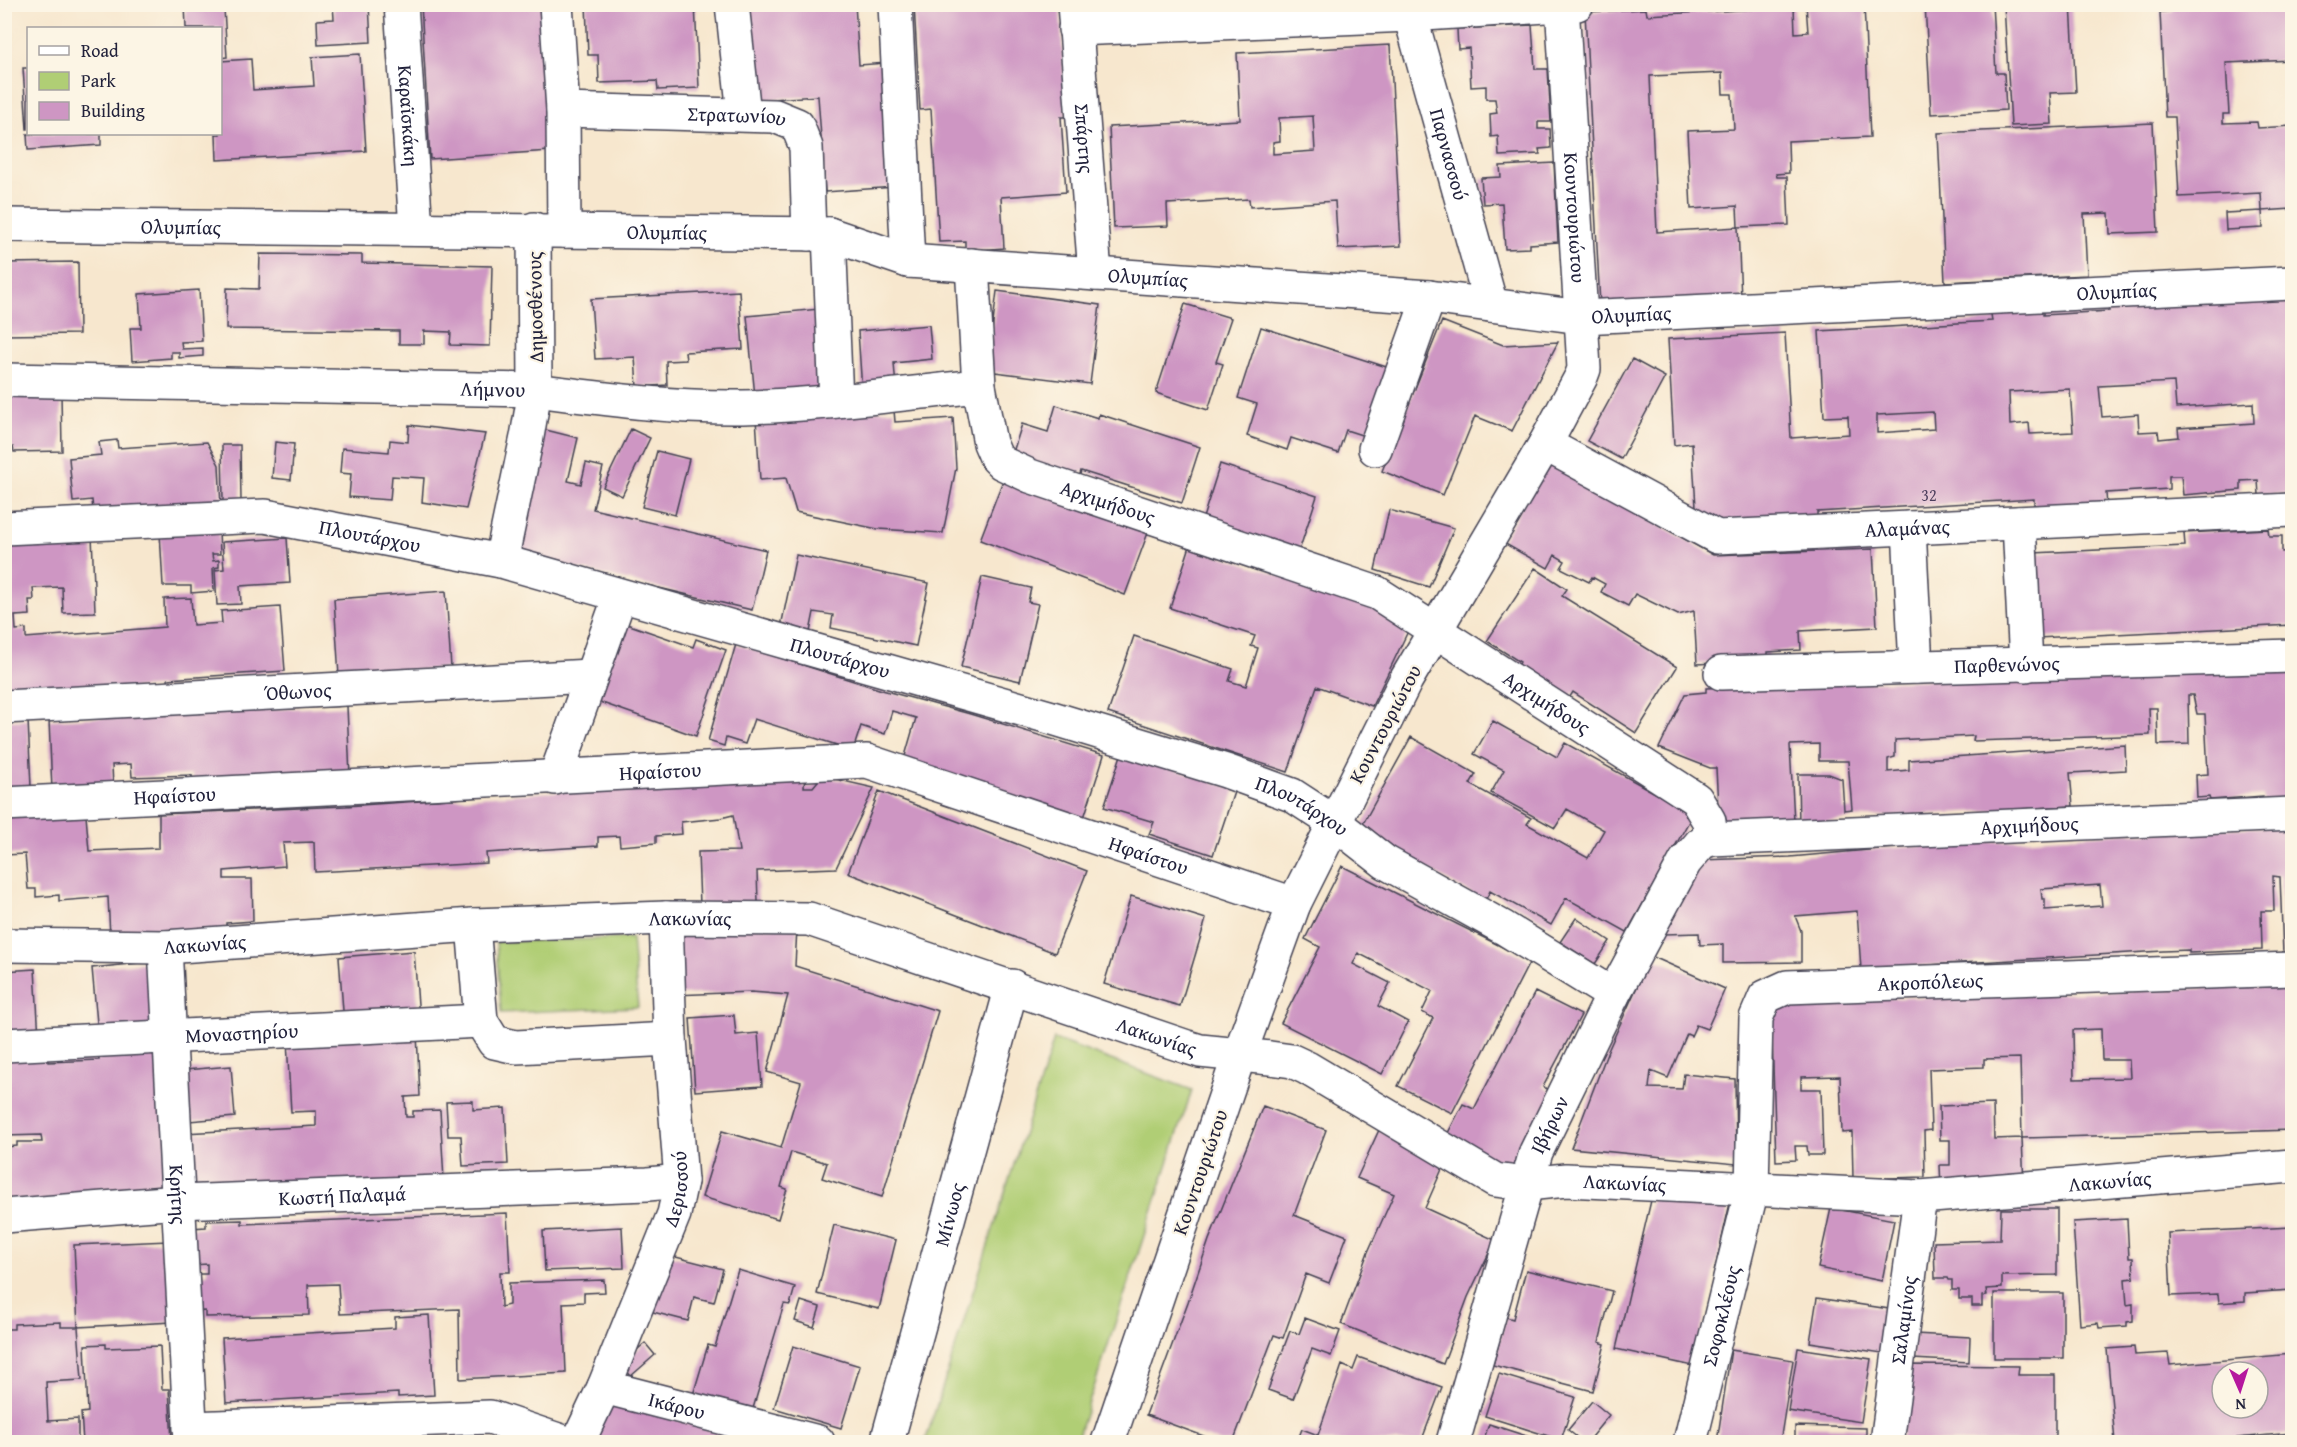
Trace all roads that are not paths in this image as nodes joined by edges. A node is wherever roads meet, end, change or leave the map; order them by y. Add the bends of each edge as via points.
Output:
1 (401, 4) edge
2 (556, 4) edge
3 (732, 4) edge
4 (895, 4) edge
5 (1567, 5) edge
6 (1408, 10) edge
7 (1232, 13) edge
8 (1075, 17) edge
9 (563, 110) junction
10 (744, 114) junction
11 (4, 225) edge
12 (416, 229) junction
13 (549, 230) junction
14 (819, 234) junction
15 (908, 261) junction
16 (972, 265) junction
17 (1095, 274) junction
18 (2292, 283) edge
19 (1429, 297) junction
20 (1491, 305) junction
21 (1581, 317) junction
22 (4, 380) edge
23 (979, 386) junction
24 (535, 390) junction
25 (836, 401) junction
26 (1545, 444) junction
27 (1375, 449) dead end
28 (2292, 510) edge
29 (2019, 523) junction
30 (4, 528) edge
31 (1909, 528) junction
32 (501, 561) junction
33 (620, 596) junction
34 (1436, 631) junction
35 (2292, 656) edge
36 (2025, 664) junction
37 (1916, 668) junction
38 (1721, 674) dead end
39 (590, 676) junction
40 (4, 707) edge
41 (555, 778) junction
42 (4, 804) edge
43 (2292, 814) edge
44 (1335, 823) junction
45 (1710, 839) junction
46 (1294, 904) junction
47 (666, 918) junction
48 (473, 925) junction
49 (4, 945) edge
50 (165, 947) junction
51 (2292, 969) edge
52 (1012, 987) junction
53 (1613, 995) junction
54 (481, 1021) junction
55 (171, 1036) junction
56 (670, 1039) junction
57 (4, 1045) edge
58 (1239, 1056) junction
59 (2292, 1166) edge
60 (681, 1181) junction
61 (1527, 1184) junction
62 (1752, 1188) junction
63 (1920, 1197) junction
64 (178, 1202) junction
65 (4, 1216) edge
66 (604, 1387) junction
67 (191, 1435) edge
68 (564, 1443) edge
69 (578, 1443) edge
70 (818, 1443) edge
71 (887, 1443) edge
72 (1108, 1443) edge
73 (1453, 1443) edge
74 (1690, 1443) edge
75 (1887, 1443) edge

1 - 12 street, Καραϊσκάκη
2 - 9 street, Δημοσθένους
3 - 10 street
4 - 15 street
5 - 6 street
5 - 21 street, Κουντουριώτου
6 - 7 street
6 - 20 street, Παρνασσού
7 - 8 street
8 - 17 street, Σπάρτης
9 - 10 street, Στρατωνίου
9 - 13 street, Δημοσθένους
10 - 14 street, Στρατωνίου via 775,116 797,125 806,147
11 - 12 street, Ολυμπίας
12 - 13 street, Ολυμπίας
13 - 14 street, Ολυμπίας
13 - 24 street, Δημοσθένους
14 - 15 street, Ολυμπίας
14 - 25 street
15 - 16 street, Ολυμπίας
16 - 17 street, Ολυμπίας
16 - 23 street, Αρχιμήδους
17 - 19 street, Ολυμπίας
18 - 21 street, Ολυμπίας
19 - 20 street, Ολυμπίας
19 - 27 street
20 - 21 street, Ολυμπίας
21 - 26 street, Κουντουριώτου via 1584,369
22 - 24 street, Λήμνου
23 - 25 street, Λήμνου
23 - 34 street, Αρχιμήδους via 992,450 1010,468 1361,586
24 - 25 street, Λήμνου via 717,407
24 - 32 street, Δημοσθένους
26 - 31 street, Αλαμάνας via 1717,537
26 - 34 street, Κουντουριώτου
28 - 29 street, Αλαμάνας
29 - 31 street, Αλαμάνας
29 - 36 street
30 - 32 street, Πλουτάρχου via 265,516
31 - 37 street
32 - 33 street, Πλουτάρχου
33 - 39 street
33 - 44 street, Πλουτάρχου via 1226,771 1292,795
34 - 44 street, Κουντουριώτου via 1406,680
34 - 45 street, Αρχιμήδους via 1696,799 1709,821
35 - 36 street, Παρθενώνος
36 - 37 street, Παρθενώνος
37 - 38 street, Παρθενώνος
39 - 40 street, Όθωνος
39 - 41 street
41 - 42 street, Ηφαίστου
41 - 46 street, Ηφαίστου via 867,761
43 - 45 street, Αρχιμήδους
44 - 46 street, Κουντουριώτου
44 - 53 street, Πλουτάρχου via 1385,862
45 - 53 street, Ιβήρων via 1684,862
46 - 58 street, Κουντουριώτου
47 - 48 street, Λακωνίας
47 - 52 street, Λακωνίας via 809,919
47 - 56 street, Δερισσού
48 - 50 street, Λακωνίας
48 - 54 street
49 - 50 street, Λακωνίας
50 - 55 street, Κρήτης
51 - 62 street, Ακροπόλεως via 1786,987 1765,997 1756,1018
52 - 58 street, Λακωνίας via 1187,1047
52 - 71 street, Μίνωος
53 - 61 street, Ιβήρων via 1536,1152
54 - 55 street, Μοναστηρίου
54 - 56 street via 494,1042 516,1047
55 - 57 street, Μοναστηρίου
55 - 64 street, Κρήτης
56 - 60 street, Δερισσού
58 - 61 street, Λακωνίας via 1300,1065 1495,1180
58 - 72 street, Κουντουριώτου
59 - 63 street, Λακωνίας
60 - 64 street, Κωστή Παλαμά
60 - 66 street, Δερισσού via 674,1214
61 - 62 street, Λακωνίας via 1566,1180
61 - 73 street, Ιβήρων
62 - 63 street, Λακωνίας
62 - 74 street, Σοφοκλέους
63 - 75 street, Σαλαμίνος
64 - 65 street, Κωστή Παλαμά
64 - 67 street, Κρήτης
66 - 69 street, Δερισσού
66 - 70 street, Ικάρου
67 - 68 street via 490,1417

